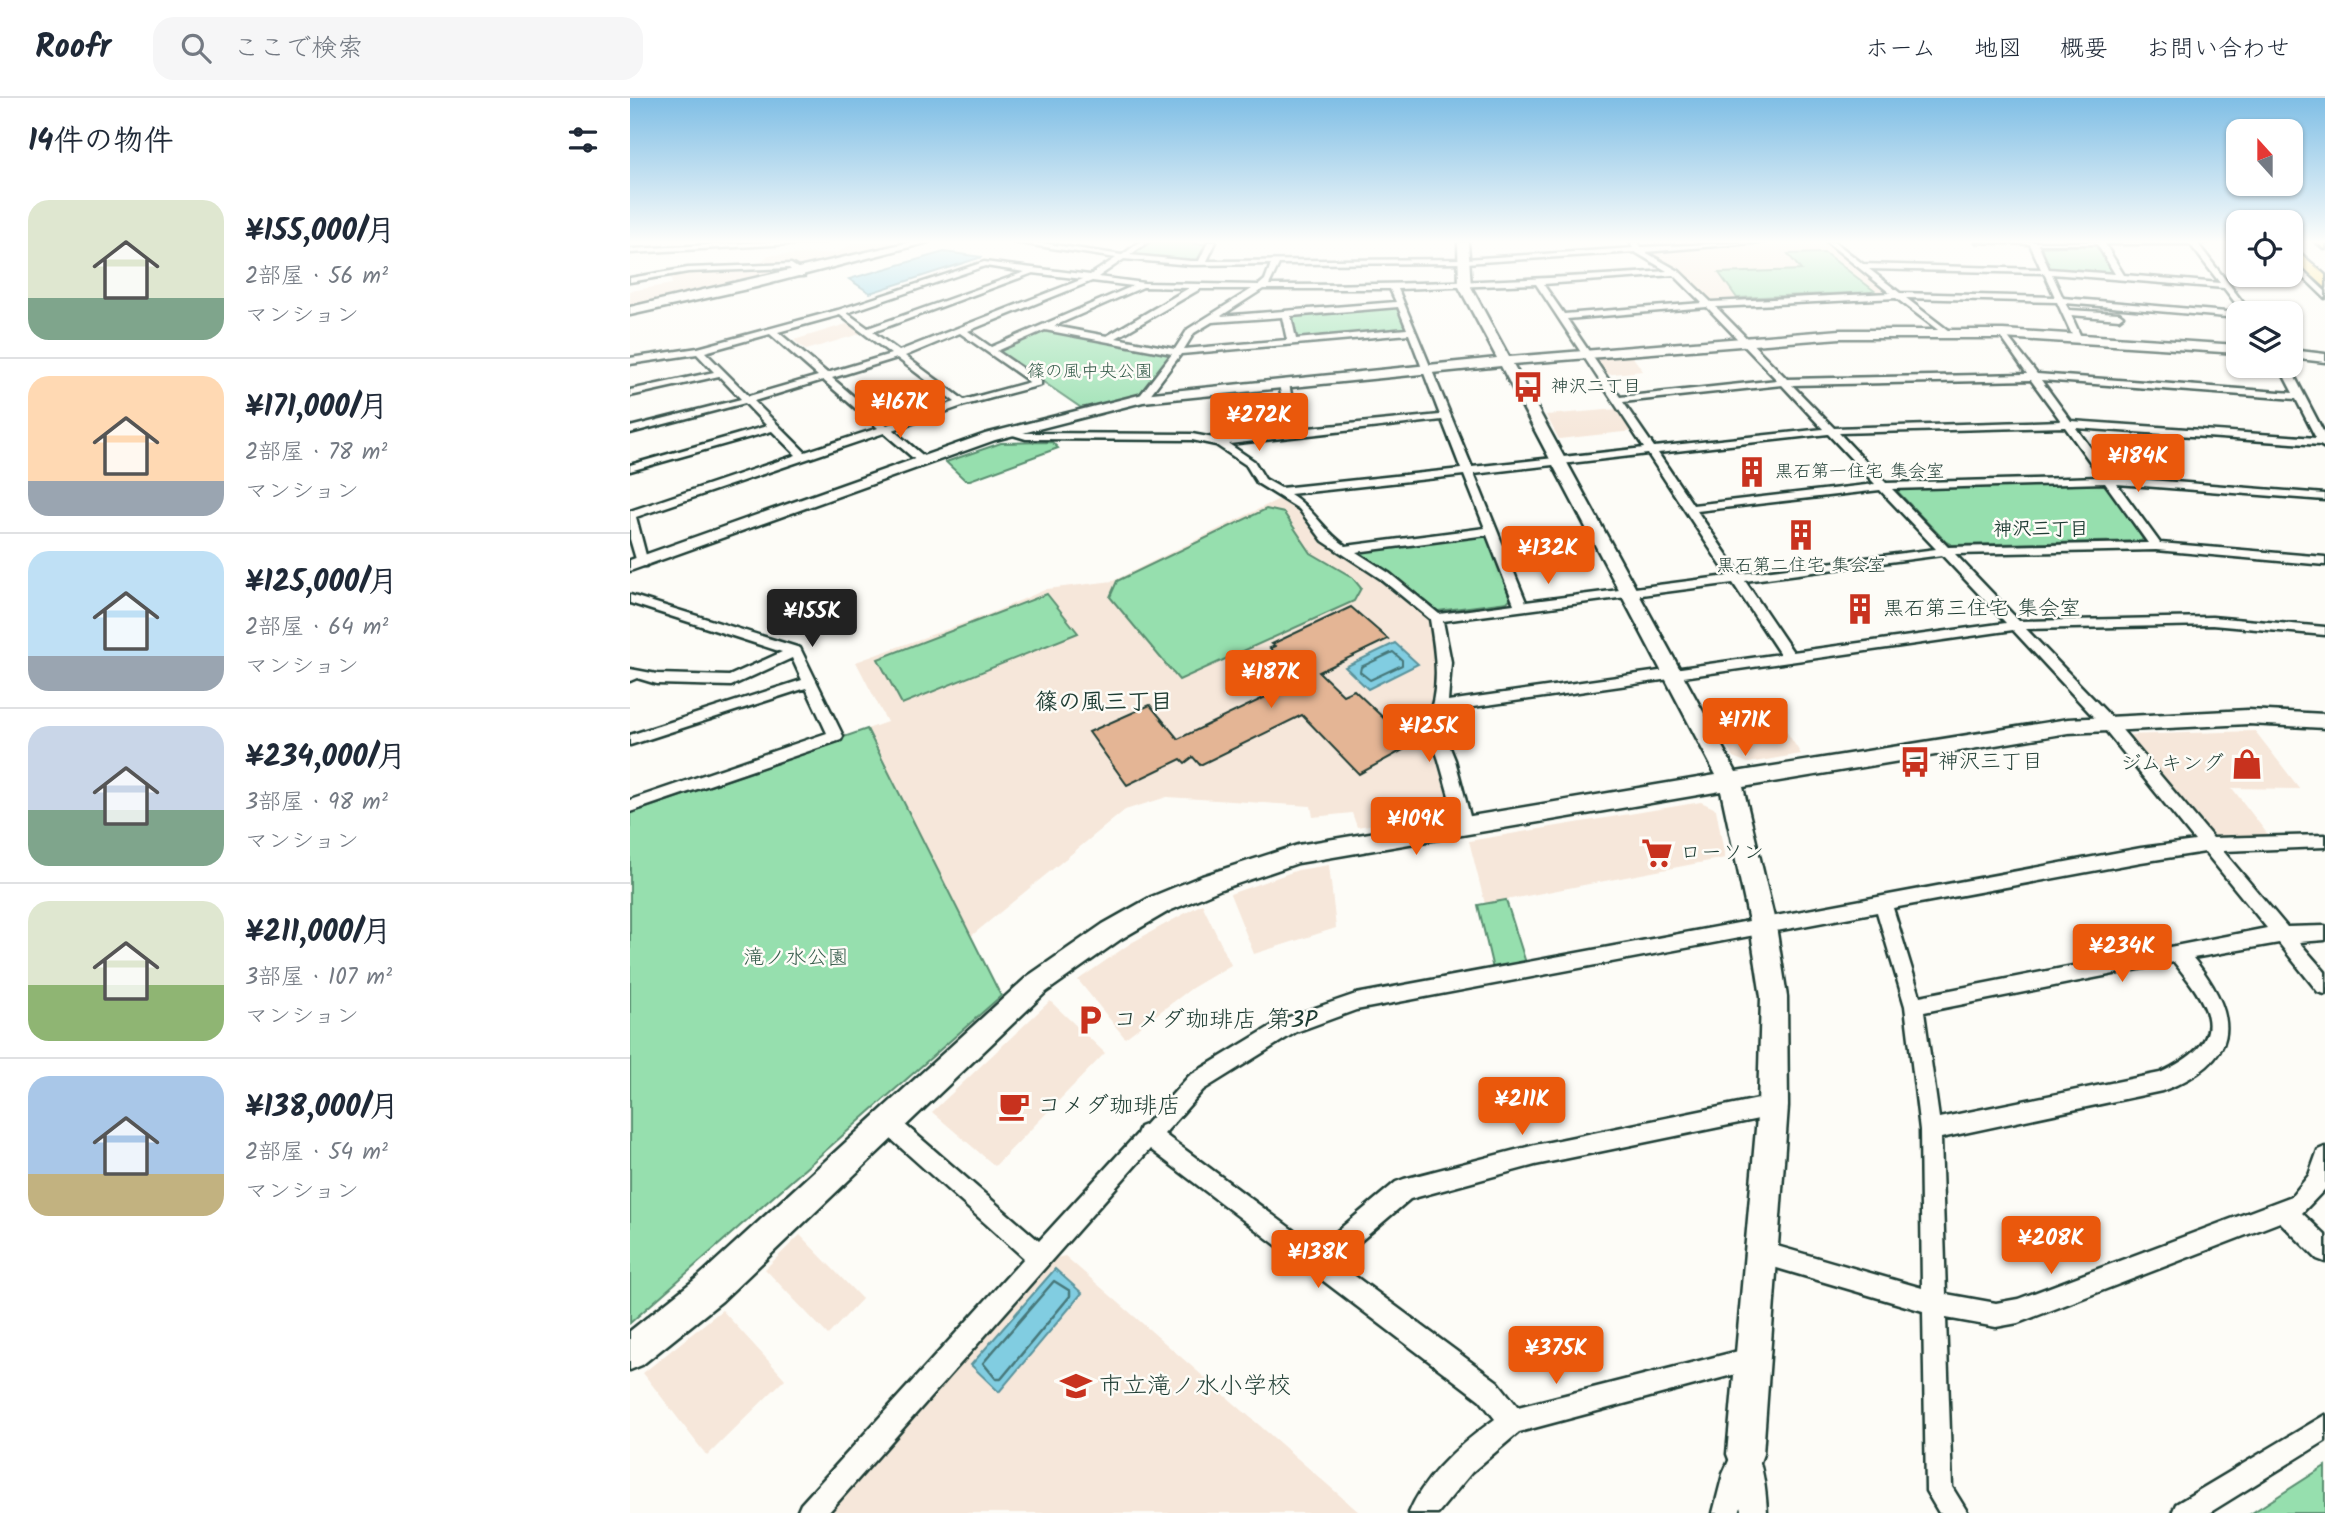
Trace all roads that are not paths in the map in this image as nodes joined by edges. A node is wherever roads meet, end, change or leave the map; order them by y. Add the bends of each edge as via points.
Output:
1 (853, 308) edge
2 (931, 308) edge
3 (1016, 308) edge
4 (1089, 308) edge
5 (1161, 308) edge
6 (1228, 308) edge
7 (1355, 308) edge
8 (1402, 308) edge
9 (1477, 308) edge
10 (1555, 308) edge
11 (1663, 308) edge
12 (1713, 308) edge
13 (1914, 308) edge
14 (2063, 308) edge
15 (2147, 308) edge
16 (2168, 310) junction
17 (841, 312) junction
18 (2065, 312) junction
19 (1286, 314) junction
20 (2226, 315) edge
21 (1561, 317) junction
22 (1211, 319) junction
23 (1044, 327) junction
24 (961, 330) junction
25 (772, 331) junction
26 (867, 331) junction
27 (1411, 331) junction
28 (1946, 333) junction
29 (2003, 334) junction
30 (2077, 337) junction
31 (1108, 339) junction
32 (1744, 340) junction
33 (1292, 342) junction
34 (2226, 348) edge
35 (991, 350) junction
36 (699, 351) junction
37 (1178, 352) junction
38 (1586, 354) junction
39 (898, 355) junction
40 (2303, 355) edge
41 (2325, 358) edge
42 (630, 361) edge
43 (1507, 361) junction
44 (1427, 370) junction
45 (721, 373) junction
46 (825, 376) junction
47 (2034, 377) junction
48 (2290, 378) edge
49 (1784, 383) junction
50 (1284, 384) junction
51 (630, 393) edge
52 (2300, 396) junction
53 (1143, 398) junction
54 (747, 400) junction
55 (1617, 400) junction
56 (962, 403) junction
57 (1445, 417) junction
58 (2068, 424) junction
59 (774, 427) junction
60 (886, 429) junction
61 (630, 430) edge
62 (1829, 430) junction
63 (1008, 432) junction
64 (1294, 433) junction
65 (1219, 442) junction
66 (2325, 443) edge
67 (1650, 450) junction
68 (803, 456) junction
69 (1560, 460) junction
70 (923, 461) junction
71 (630, 468) edge
72 (1467, 471) junction
73 (2108, 480) junction
74 (1882, 486) junction
75 (1279, 492) junction
76 (2325, 497) edge
77 (1689, 509) junction
78 (630, 515) edge
79 (1492, 531) junction
80 (2156, 546) junction
81 (1343, 550) junction
82 (1945, 551) junction
83 (2325, 561) edge
84 (636, 565) edge
85 (1736, 579) junction
86 (1631, 592) junction
87 (630, 599) edge
88 (1521, 607) junction
89 (1436, 618) junction
90 (2014, 625) junction
91 (2325, 631) edge
92 (795, 651) junction
93 (1789, 657) junction
94 (631, 673) edge
95 (1673, 674) junction
96 (811, 682) junction
97 (1440, 708) junction
98 (2325, 721) edge
99 (2108, 722) junction
100 (630, 740) edge
101 (1730, 781) junction
102 (630, 806) edge
103 (1464, 824) junction
104 (2325, 841) edge
105 (2209, 845) junction
106 (1883, 903) junction
107 (1763, 926) junction
108 (2325, 933) edge
109 (2283, 935) junction
110 (2177, 953) junction
111 (2325, 986) edge
112 (1914, 1006) junction
113 (1773, 1106) junction
114 (888, 1123) junction
115 (1930, 1130) junction
116 (1147, 1134) junction
117 (2325, 1157) edge
118 (2284, 1211) junction
119 (2325, 1251) edge
120 (1763, 1253) junction
121 (1038, 1255) junction
122 (1317, 1263) junction
123 (1934, 1303) junction
124 (630, 1353) edge
125 (1754, 1359) junction
126 (1513, 1421) junction
127 (2325, 1427) edge
128 (1745, 1454) junction
129 (810, 1513) edge
130 (1422, 1513) edge
131 (1726, 1513) edge
132 (1754, 1513) edge
133 (1955, 1513) edge
134 (2185, 1513) edge

1 - 17 street
2 - 26 street
3 - 24 street
4 - 23 street
5 - 31 street
6 - 22 street
7 - 19 street
8 - 27 street
9 - 43 street
10 - 21 street
11 - 21 street
12 - 32 street
13 - 28 street
14 - 18 street
15 - 16 street
16 - 18 street via 2175,320
16 - 20 street
17 - 25 street
17 - 26 street
18 - 30 street
19 - 22 street
19 - 33 street
21 - 38 street
22 - 37 street via 1191,331
23 - 31 street
23 - 35 street
24 - 35 street
24 - 39 street
25 - 36 street
25 - 46 street
26 - 39 street
27 - 33 street
27 - 44 street
28 - 29 street
28 - 32 street
29 - 30 street
29 - 47 street
30 - 34 street
31 - 37 street
32 - 38 street
32 - 49 street
33 - 37 street
35 - 56 street via 1038,383
36 - 42 street
36 - 45 street
37 - 53 street
38 - 43 street
38 - 55 street
39 - 46 street
39 - 56 street
40 - 41 street
43 - 44 street
43 - 69 street
44 - 50 street
44 - 57 street
45 - 51 street
45 - 54 street
46 - 54 street
46 - 60 street
47 - 49 street
47 - 52 street
47 - 58 street
48 - 52 street
49 - 55 street
49 - 62 street
50 - 53 street
50 - 64 street
52 - 66 street
53 - 63 street
54 - 59 street
54 - 61 street
55 - 67 street
56 - 60 street
57 - 64 street
57 - 72 street
58 - 62 street
58 - 66 street
58 - 73 street
59 - 68 street
59 - 71 street
60 - 68 street
60 - 70 street
62 - 67 street
62 - 74 street
63 - 65 street via 1026,436 1192,437
63 - 70 street
64 - 65 street
65 - 75 street via 1250,463 1261,481
67 - 69 street
67 - 77 street
68 - 78 street
69 - 72 street
69 - 86 street
70 - 84 street
72 - 75 street
72 - 79 street
73 - 74 street
73 - 76 street
73 - 80 street
74 - 77 street
74 - 82 street
75 - 81 street via 1303,507 1327,539
77 - 85 street
78 - 84 street
79 - 81 street
79 - 88 street
80 - 82 street
80 - 83 street
81 - 89 street via 1394,582
82 - 85 street
82 - 90 street
85 - 86 street
85 - 93 street
86 - 88 street
86 - 95 street
87 - 92 street
88 - 89 street
89 - 97 street via 1444,662
90 - 91 street via 2212,621
90 - 93 street
90 - 99 street
92 - 94 street via 731,681 657,679
92 - 96 street
93 - 95 street
95 - 97 street
95 - 101 street
96 - 100 street
96 - 102 street via 836,736
97 - 103 street via 1433,723
98 - 99 street via 2248,717
99 - 101 street
99 - 105 street
101 - 103 street
101 - 107 street
103 - 114 street via 1298,854 1160,904 1037,984
104 - 105 street
105 - 106 street
105 - 109 street
106 - 107 street
106 - 112 street
107 - 113 street via 1774,997
107 - 116 street via 1356,1002 1290,1026 1242,1053 1196,1083
108 - 109 street
109 - 110 street
109 - 111 street
110 - 112 street
110 - 115 street via 2217,1009 2220,1026 2202,1060 2162,1082
112 - 115 street
113 - 120 street
113 - 122 street via 1535,1155 1404,1190
114 - 121 street
114 - 124 street via 710,1289
115 - 123 street
116 - 121 street
116 - 122 street
117 - 118 street via 2318,1181 2299,1204
118 - 119 street
118 - 123 street via 2018,1311 1996,1315
120 - 123 street
120 - 125 street
121 - 129 street
122 - 126 street via 1489,1391
123 - 133 street via 1939,1491
125 - 126 street
125 - 128 street
126 - 130 street via 1462,1463
127 - 134 street
128 - 131 street
128 - 132 street

